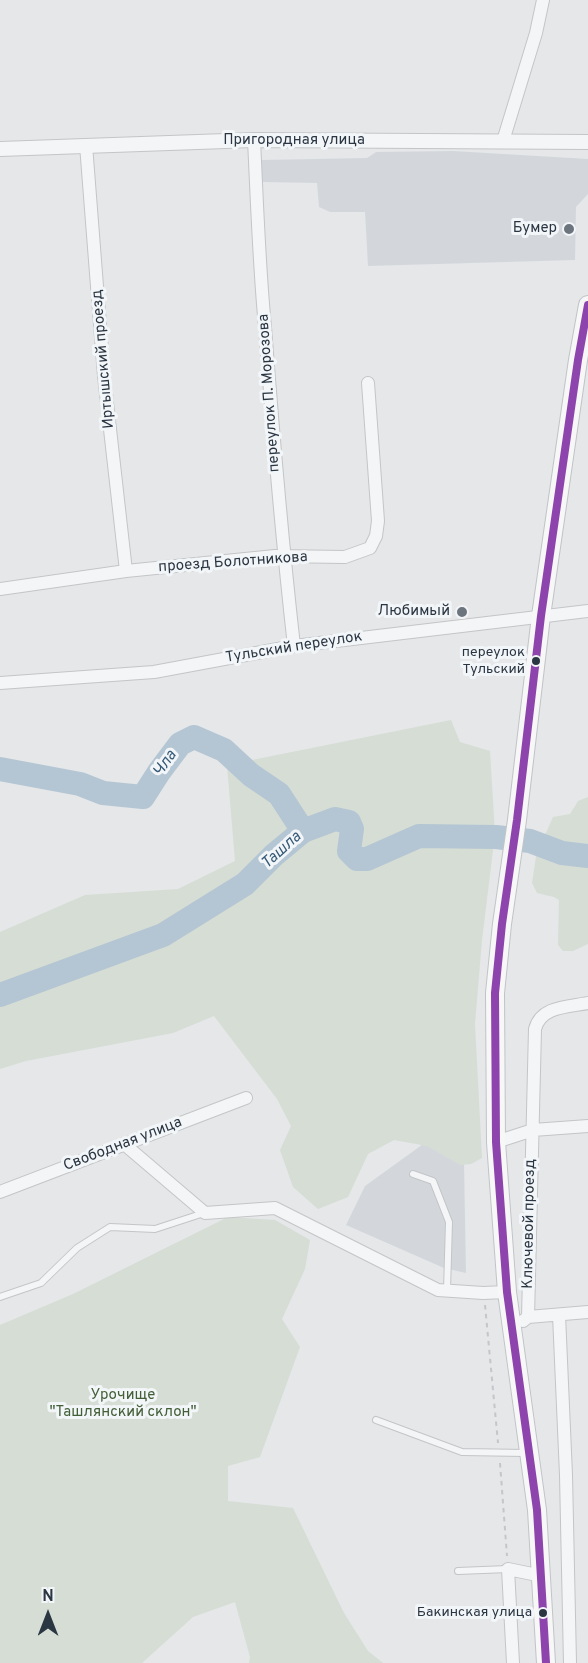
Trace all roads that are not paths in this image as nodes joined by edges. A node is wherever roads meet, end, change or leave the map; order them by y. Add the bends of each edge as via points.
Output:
1 (543, 0) edge
2 (254, 140) junction
3 (503, 141) junction
4 (588, 142) edge
5 (86, 146) junction
6 (0, 149) edge
7 (588, 305) edge
8 (368, 383) dead end
9 (284, 556) junction
10 (126, 571) junction
11 (0, 589) edge
12 (588, 611) edge
13 (541, 616) junction
14 (294, 646) junction
15 (0, 683) edge
16 (588, 1003) edge
17 (246, 1098) dead end
18 (588, 1120) edge
19 (573, 1126) junction
20 (588, 1126) edge
21 (533, 1131) junction
22 (496, 1142) junction
23 (124, 1144) junction
24 (413, 1174) dead end
25 (0, 1192) edge
26 (205, 1213) junction
27 (447, 1290) junction
28 (507, 1292) junction
29 (0, 1297) edge
30 (588, 1312) edge
31 (559, 1315) junction
32 (528, 1317) junction
33 (512, 1328) junction
34 (376, 1420) dead end
35 (529, 1453) junction
36 (508, 1569) junction
37 (458, 1571) dead end
38 (542, 1576) junction
39 (513, 1663) edge
40 (546, 1663) edge
41 (570, 1663) edge

1 - 3 street
2 - 3 street, Пригородная улица
2 - 5 street, Пригородная улица
2 - 9 street, переулок П. Морозова via 264,326
3 - 4 street, Пригородная улица
5 - 6 street, Пригородная улица
5 - 10 street, Иртышский проезд via 104,376
7 - 13 main road
8 - 9 street, проезд Болотникова via 376,536 370,548 345,557
9 - 10 street, проезд Болотникова
9 - 14 street, переулок П. Морозова
10 - 11 street, проезд Болотникова
12 - 13 street, Тульский переулок
13 - 14 street, Тульский переулок
13 - 22 main road via 495,993
14 - 15 street, Тульский переулок via 154,672
16 - 21 street, Ключевой проезд via 552,1010 537,1022
17 - 23 street, Свободная улица
18 - 19 lane
19 - 20 street
19 - 21 street
21 - 22 street
21 - 32 street, Ключевой проезд
22 - 28 main road
23 - 25 street, Свободная улица
23 - 26 street
24 - 27 lane via 433,1180 449,1222
26 - 27 street via 275,1208 438,1290
26 - 29 lane via 155,1229 110,1227 77,1248 41,1283
27 - 28 street
28 - 33 main road
30 - 31 street
31 - 32 street
31 - 41 street
32 - 33 street
33 - 35 main road
34 - 35 lane via 462,1452
35 - 38 main road
36 - 37 lane
36 - 38 street
36 - 39 street
38 - 40 main road

